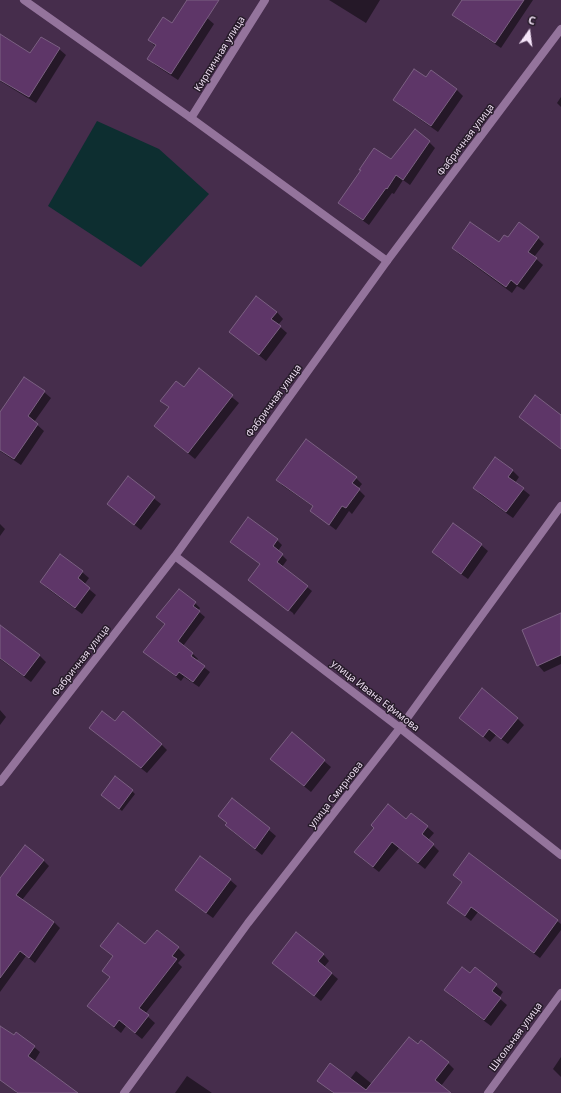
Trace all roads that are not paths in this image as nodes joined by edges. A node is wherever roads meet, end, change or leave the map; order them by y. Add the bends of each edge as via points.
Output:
1 (24, 0) edge
2 (265, 0) edge
3 (561, 29) edge
4 (191, 118) junction
5 (387, 261) junction
6 (561, 506) edge
7 (174, 556) junction
8 (400, 728) junction
9 (0, 782) edge
10 (561, 855) edge
11 (561, 993) edge
12 (124, 1093) edge
13 (488, 1093) edge

1 - 4 street
2 - 4 street, Кирпичная улица
3 - 5 street, Фабричная улица
4 - 5 street
5 - 7 street, Фабричная улица
6 - 8 street, улица Смирнова
7 - 8 street, улица Ивана Ефимова
7 - 9 street, Фабричная улица
8 - 10 street, улица Ивана Ефимова
8 - 12 street, улица Смирнова via 248,923
11 - 13 street, Школьная улица

